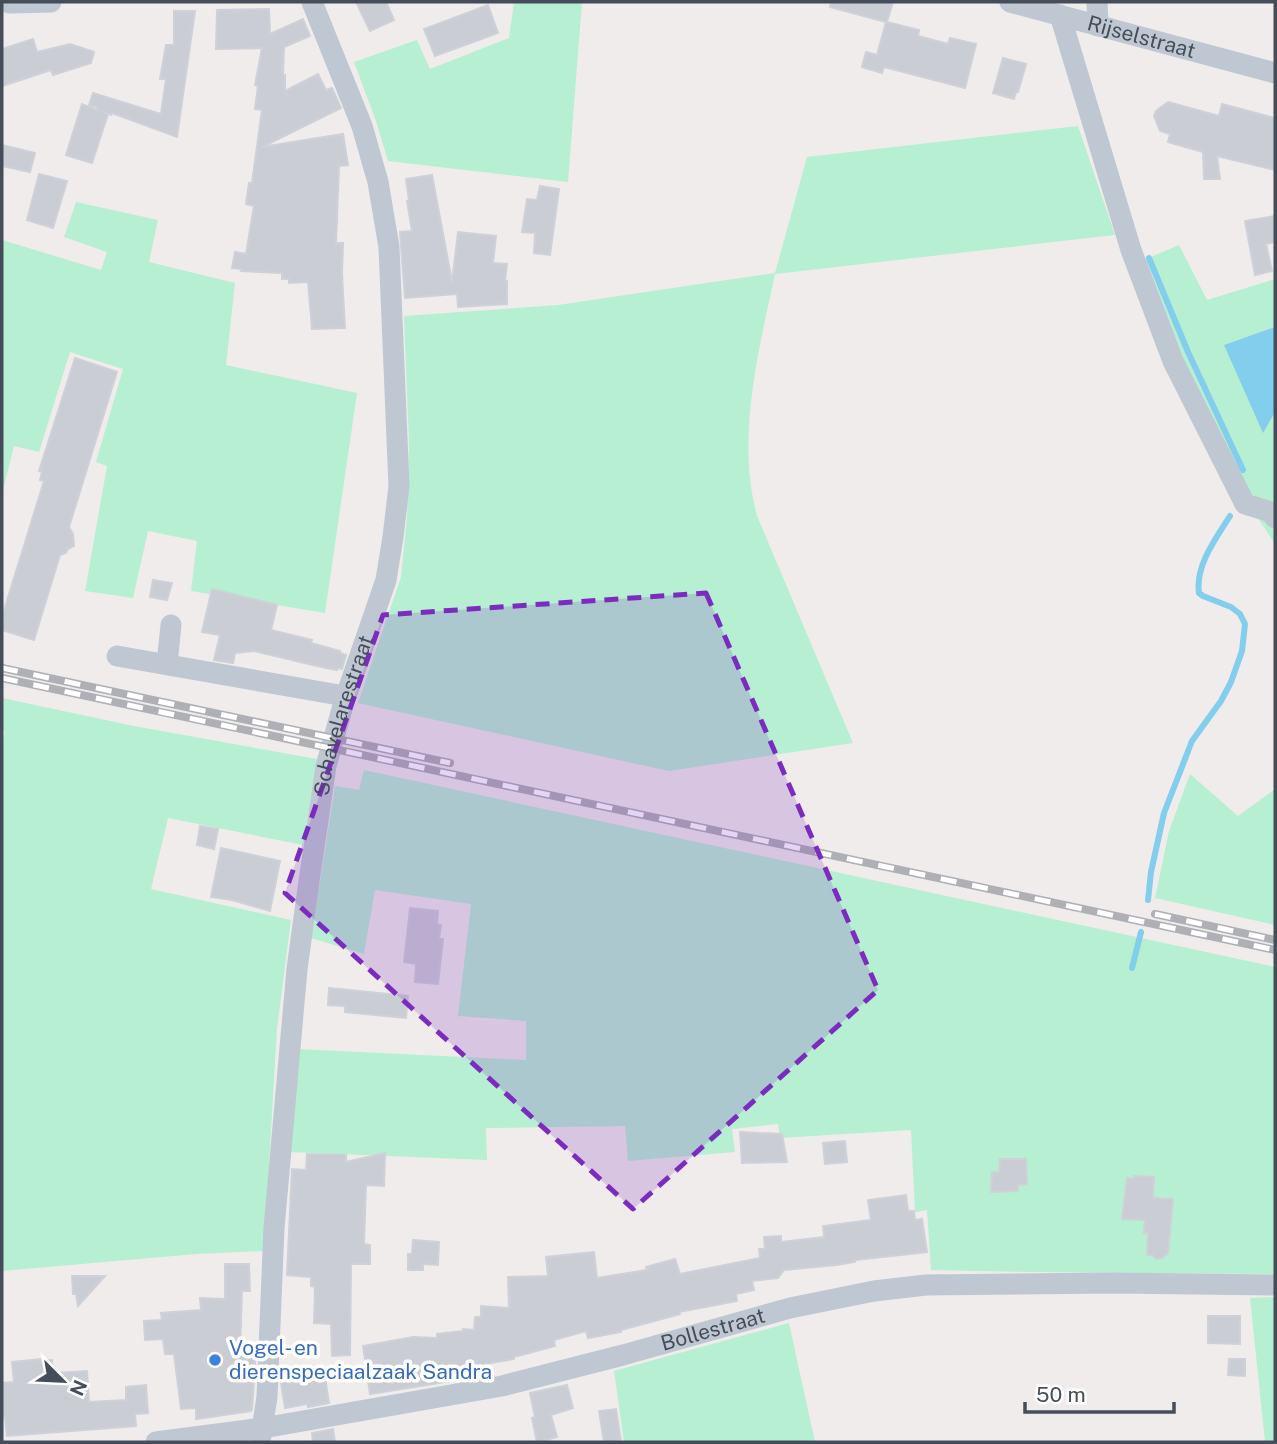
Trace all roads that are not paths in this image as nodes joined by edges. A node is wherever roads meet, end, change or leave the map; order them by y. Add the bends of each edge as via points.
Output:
1 (51, 2) edge
2 (312, 2) edge
3 (1010, 2) edge
4 (1097, 2) edge
5 (7, 5) edge
6 (1060, 15) junction
7 (1098, 26) junction
8 (1275, 73) edge
9 (1275, 518) edge
10 (171, 625) dead end
11 (117, 656) dead end
12 (167, 664) junction
13 (344, 702) junction
14 (1275, 1285) edge
15 (262, 1435) edge
16 (156, 1442) edge

1 - 5 street
2 - 13 street, Schavelarestraat via 362,126 389,247 399,486 386,580
3 - 6 street, Rijselstraat
4 - 7 street
6 - 7 street, Rijselstraat
6 - 9 street via 1132,250 1173,361 1245,504 1271,512
7 - 8 street, Rijselstraat
10 - 12 street
11 - 12 street
12 - 13 street via 339,695
13 - 15 street, Schavelarestraat via 327,765 297,969 274,1228 268,1397
14 - 15 street, Bollestraat via 926,1285 874,1291 790,1308 502,1386
15 - 16 street, Bollestraat

